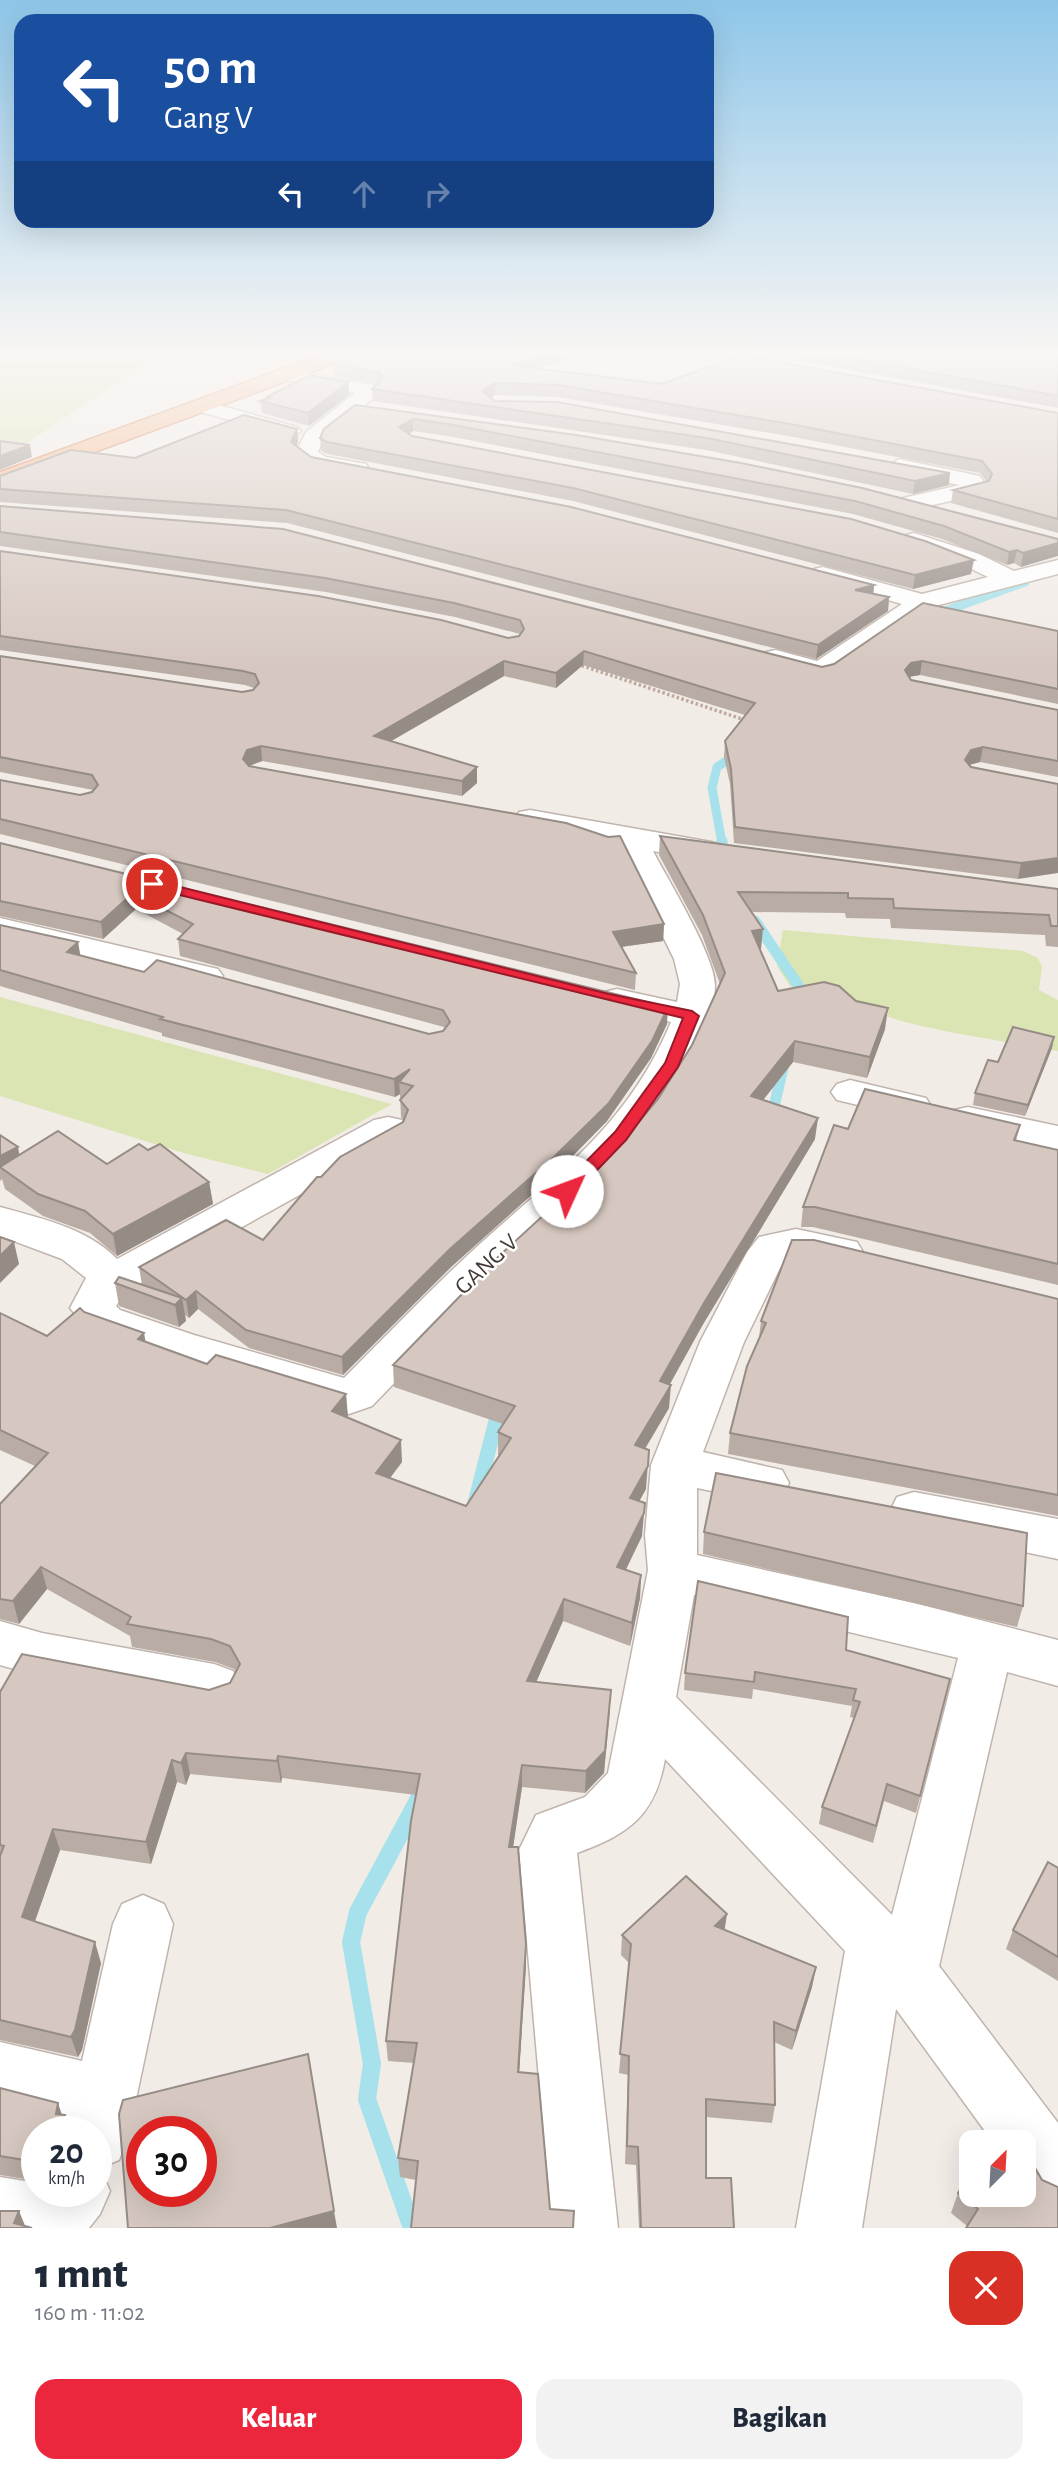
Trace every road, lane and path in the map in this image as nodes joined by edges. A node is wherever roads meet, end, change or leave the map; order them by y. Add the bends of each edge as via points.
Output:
1 (68, 458) edge
2 (327, 458) edge
3 (878, 462) edge
4 (385, 474) edge
5 (5, 482) edge
6 (885, 497) edge
7 (911, 503) junction
8 (962, 514) edge
9 (895, 535) edge
10 (1058, 567) edge
11 (804, 569) edge
12 (1009, 578) junction
13 (922, 602) junction
14 (760, 654) edge
15 (570, 662) edge
16 (754, 723) edge
17 (506, 816) edge
18 (631, 838) junction
19 (726, 854) edge
20 (0, 928) edge
21 (238, 985) edge
22 (583, 992) edge
23 (692, 1016) junction
24 (850, 1092) dead end
25 (388, 1129) edge
26 (1058, 1139) edge
27 (0, 1221) edge
28 (890, 1263) edge
29 (110, 1282) junction
30 (674, 1465) junction
31 (811, 1492) edge
32 (866, 1502) edge
33 (1058, 1539) edge
34 (673, 1570) junction
35 (0, 1643) edge
36 (987, 1645) junction
37 (1058, 1663) edge
38 (214, 1687) edge
39 (648, 1704) junction
40 (143, 1924) dead end
41 (892, 1956) junction
42 (0, 2073) edge
43 (99, 2116) edge
44 (101, 2116) edge
45 (1058, 2178) edge
46 (62, 2207) edge
47 (0, 2210) edge
48 (585, 2228) edge
49 (829, 2228) edge

1 - 5 highway
2 - 4 street via 330,464
3 - 7 street via 972,481 977,488
6 - 7 street
7 - 8 street
9 - 12 street via 970,559
10 - 12 street
11 - 13 street
12 - 13 street
13 - 14 street via 821,671
15 - 16 path
17 - 18 street
18 - 19 street
18 - 23 street, GANG V via 691,959 698,984
20 - 21 street
22 - 23 street
23 - 29 street, GANG V via 673,1063 620,1136 586,1174 484,1264 356,1394 339,1396 105,1321 92,1308
24 - 26 street
25 - 29 street
27 - 29 street via 93,1259
28 - 30 street via 812,1244 774,1247 722,1342
30 - 31 street
30 - 34 street
32 - 33 street
34 - 36 street
34 - 39 street
35 - 38 street
36 - 37 street
36 - 41 street
39 - 41 street
39 - 48 street via 627,1795 613,1812 556,1834 548,1850
40 - 44 street
41 - 45 street
41 - 49 street
42 - 43 street
46 - 47 street via 36,2219

